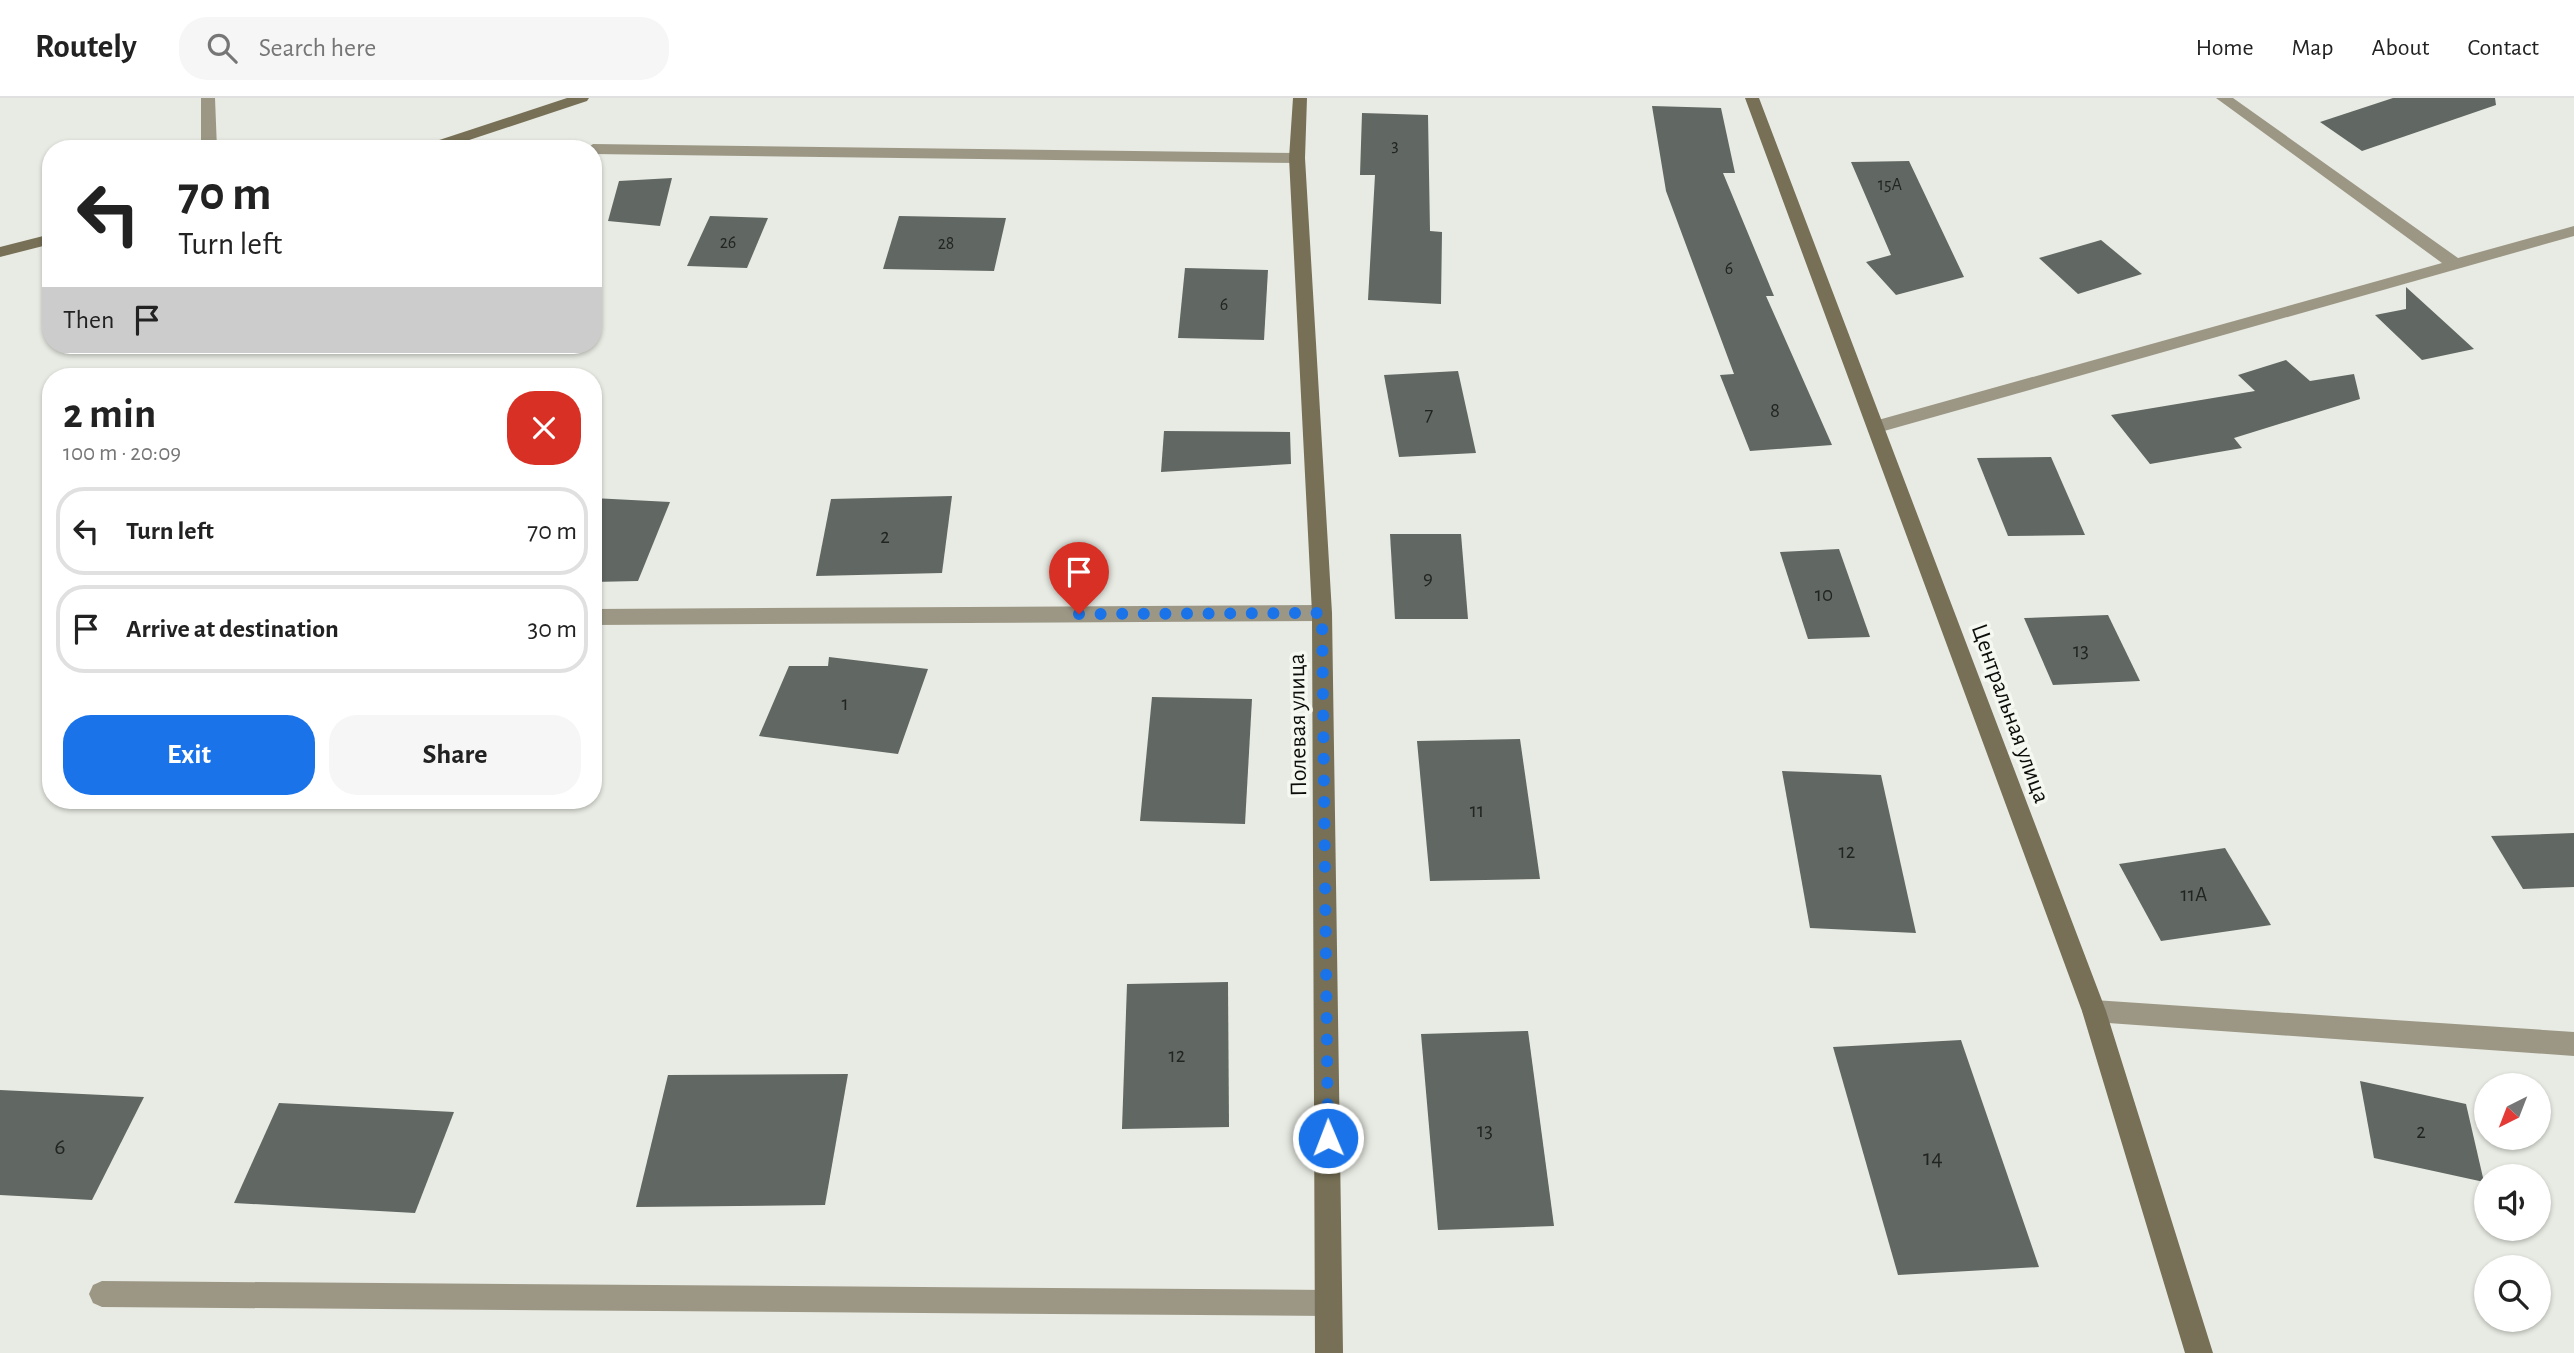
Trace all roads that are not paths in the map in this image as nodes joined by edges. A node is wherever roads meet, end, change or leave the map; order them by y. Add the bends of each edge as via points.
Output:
1 (208, 98) edge
2 (582, 98) edge
3 (1300, 98) edge
4 (1752, 98) edge
5 (2223, 98) edge
6 (209, 140) edge
7 (453, 140) edge
8 (602, 149) edge
9 (1297, 158) junction
10 (2574, 231) edge
11 (42, 241) edge
12 (0, 251) edge
13 (2456, 265) junction
14 (1877, 427) junction
15 (1322, 613) junction
16 (602, 617) edge
17 (2094, 1011) junction
18 (2574, 1044) edge
19 (102, 1294) dead end
20 (1329, 1303) junction
21 (1329, 1353) edge
22 (2199, 1353) edge

1 - 6 street
2 - 7 street
3 - 9 street, Полевая улица
4 - 14 street, Центральная улица
5 - 13 street
8 - 9 street
9 - 15 street, Полевая улица
10 - 13 street
11 - 12 street
13 - 14 street
14 - 17 street, Центральная улица
15 - 16 street
15 - 20 street, Полевая улица
17 - 18 street
17 - 22 street, Центральная улица
19 - 20 street
20 - 21 street, Полевая улица

